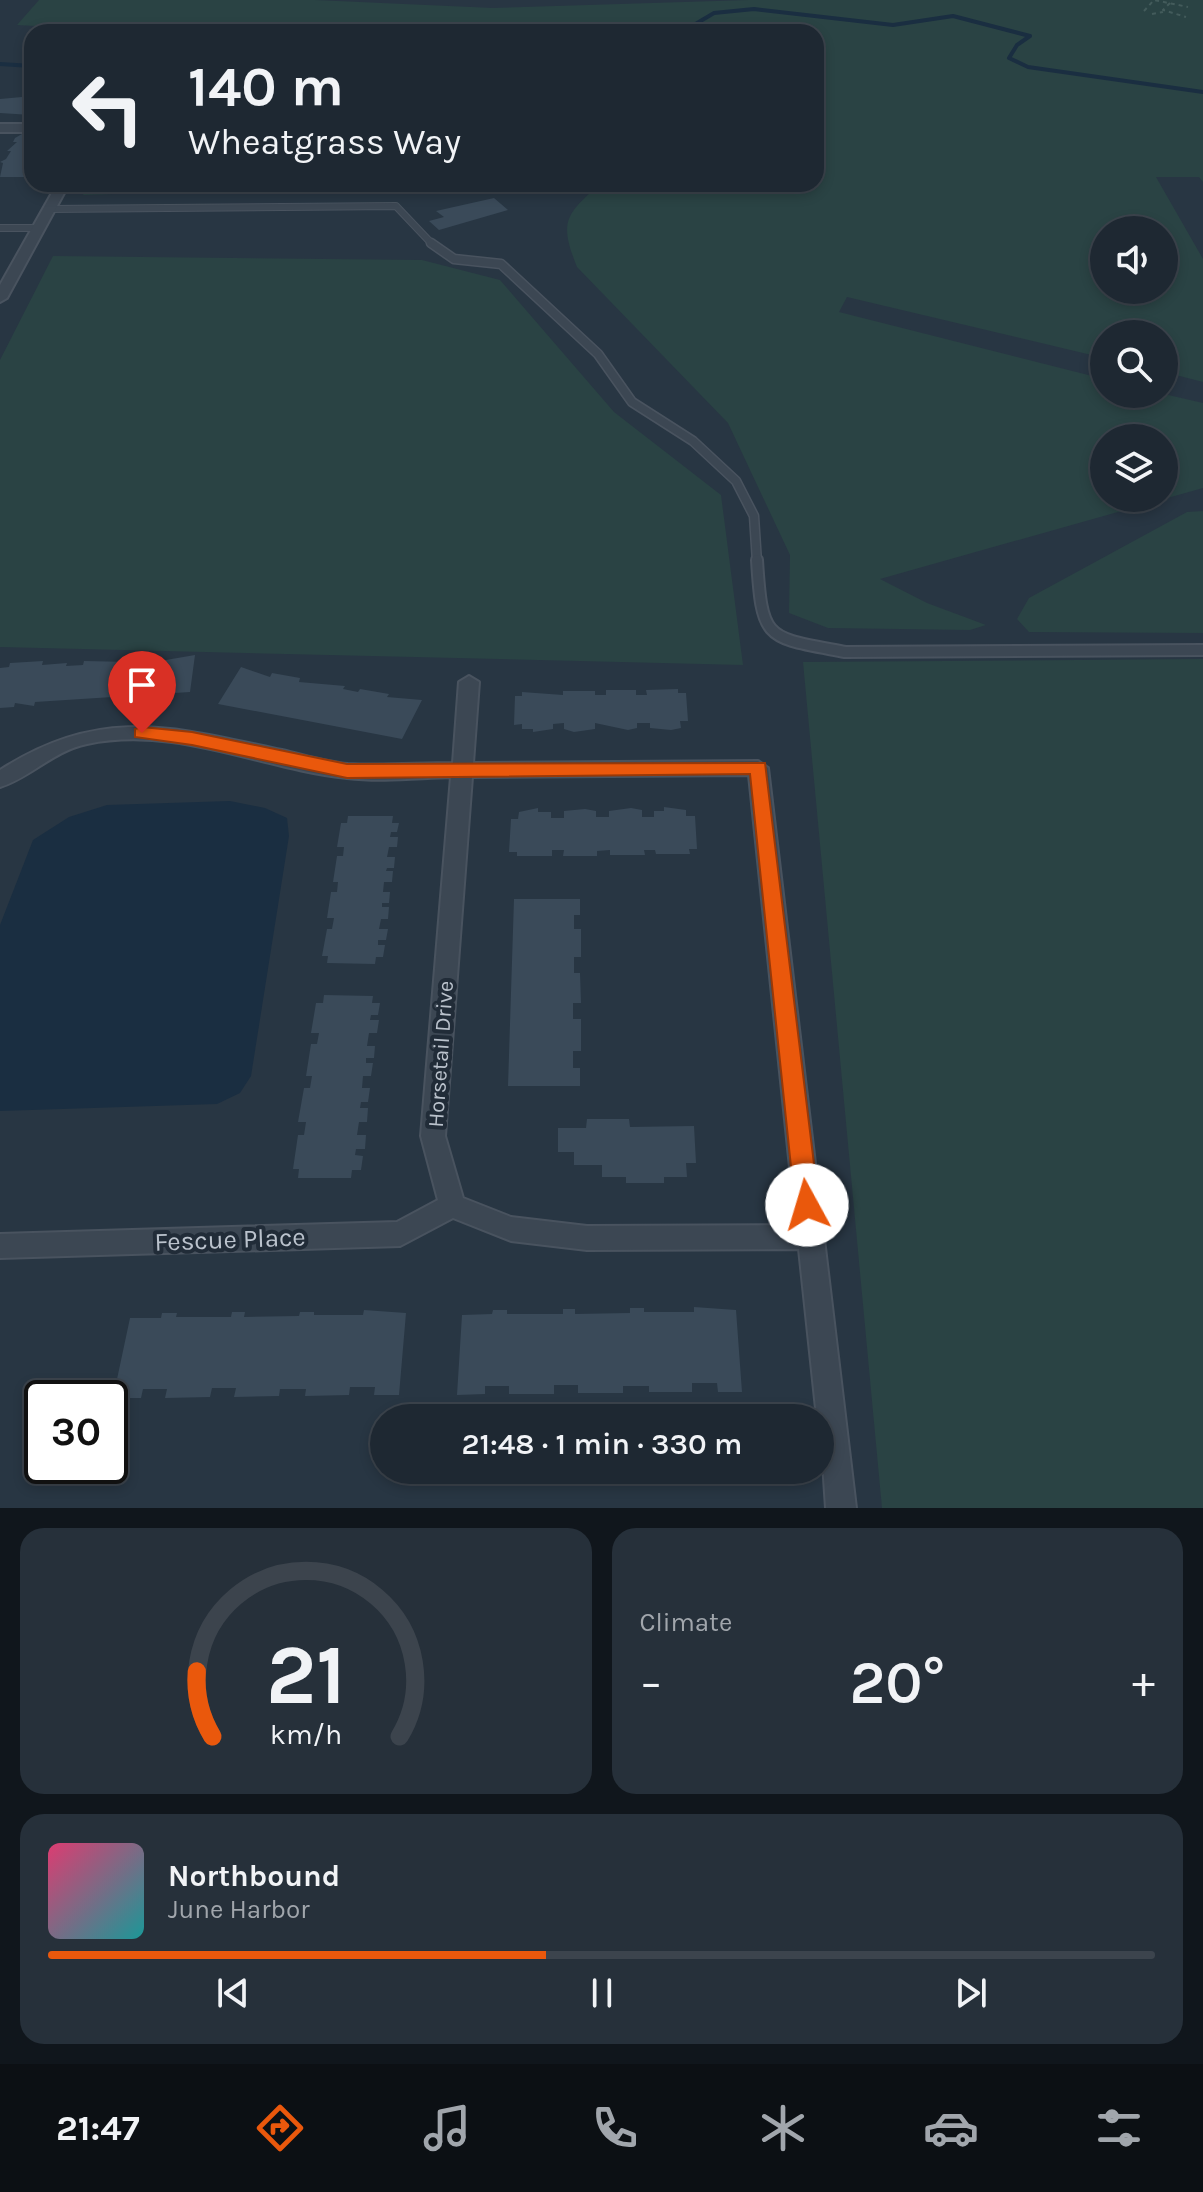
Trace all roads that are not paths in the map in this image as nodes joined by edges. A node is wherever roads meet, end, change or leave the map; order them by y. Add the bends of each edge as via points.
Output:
1 (0, 128) edge
2 (24, 128) edge
3 (59, 192) edge
4 (49, 209) junction
5 (0, 228) edge
6 (38, 228) junction
7 (6, 274) edge
8 (0, 298) edge
9 (1203, 650) edge
10 (469, 682) dead end
11 (462, 769) junction
12 (0, 780) edge
13 (452, 1206) junction
14 (811, 1237) junction
15 (0, 1246) edge
16 (841, 1508) edge

1 - 2 street
3 - 4 street
4 - 6 street
4 - 9 lane via 396,206 441,253 501,264 598,354 632,402 693,441 736,481 754,516 760,614 771,631 793,642 876,653
5 - 6 lane
6 - 7 street
7 - 8 street
10 - 11 street, Horsetail Drive
11 - 12 street via 347,771 192,738 142,733 85,737 40,754
11 - 13 street, Horsetail Drive via 433,1136
11 - 14 street via 758,768
13 - 14 street via 511,1229 587,1238
13 - 15 street, Fescue Place via 400,1234
14 - 16 street

